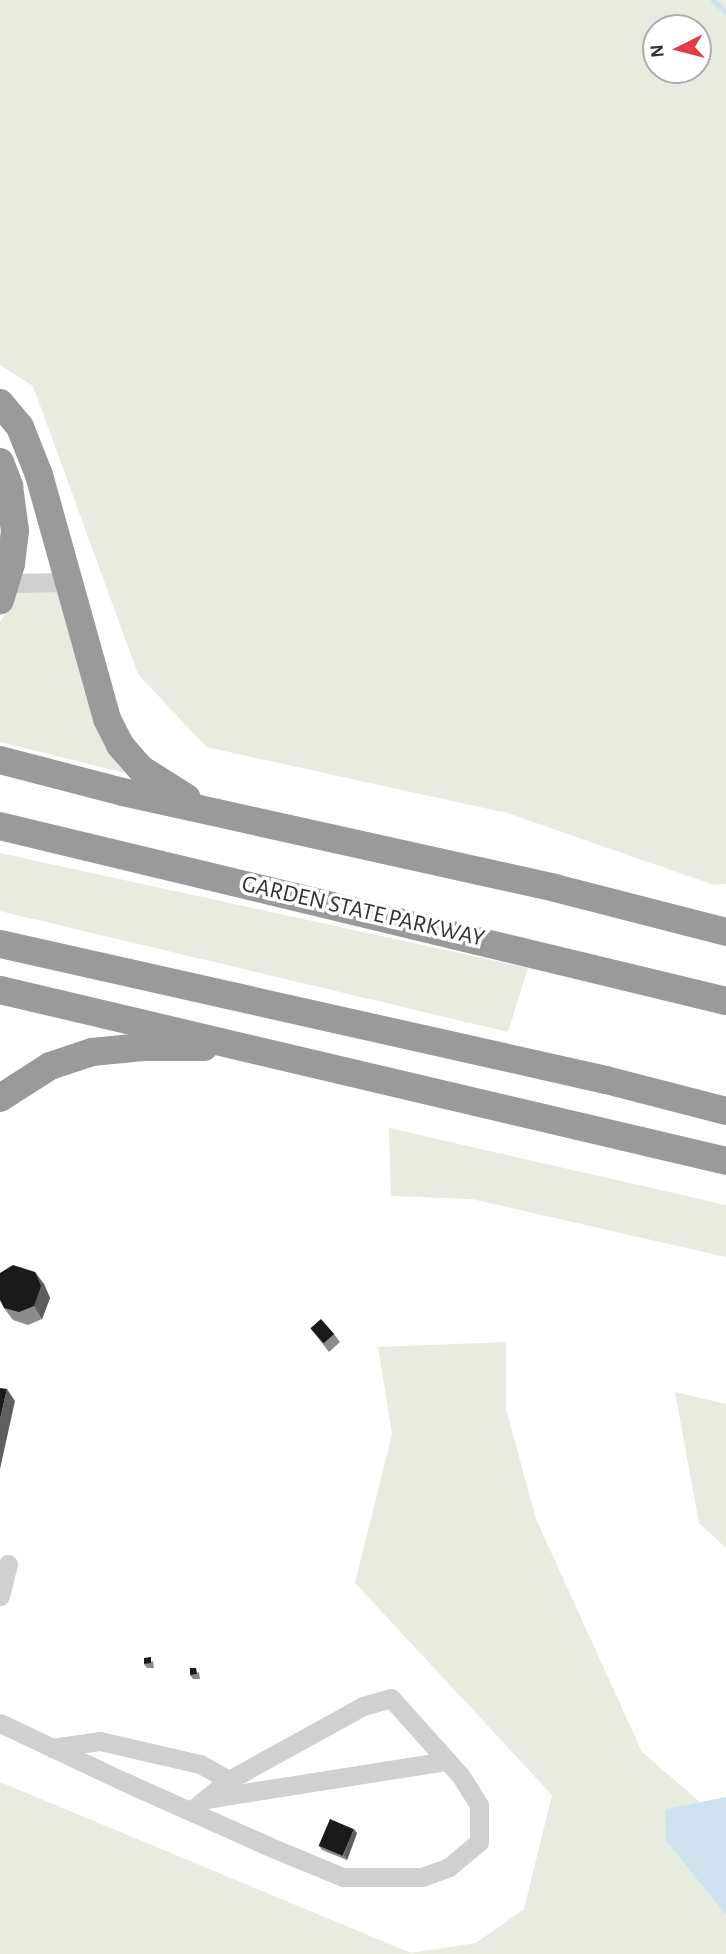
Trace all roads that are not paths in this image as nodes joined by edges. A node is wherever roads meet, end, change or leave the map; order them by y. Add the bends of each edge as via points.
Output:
1 (0, 403) edge
2 (0, 462) edge
3 (67, 582) junction
4 (4, 591) edge
5 (0, 760) edge
6 (214, 812) junction
7 (0, 826) edge
8 (555, 888) junction
9 (726, 915) edge
10 (726, 932) edge
11 (0, 944) edge
12 (0, 990) edge
13 (726, 1001) edge
14 (252, 1047) junction
15 (0, 1098) edge
16 (726, 1111) edge
17 (726, 1161) edge
18 (8, 1564) dead end
19 (0, 1595) edge
20 (0, 1723) edge
21 (52, 1748) junction
22 (447, 1761) junction
23 (229, 1780) junction
24 (198, 1805) junction

1 - 3 highway via 20,427 39,475
2 - 4 highway via 9,486 15,531
3 - 4 lane
3 - 6 highway via 98,694 120,745 141,769 170,790
5 - 6 highway
6 - 8 highway
7 - 13 highway, GARDEN STATE PARKWAY
8 - 9 highway
8 - 10 highway
11 - 16 highway
12 - 14 highway
14 - 15 highway via 107,1049 50,1066
14 - 17 highway
18 - 19 lane
20 - 21 lane
21 - 23 lane via 100,1741 200,1764
21 - 24 lane
22 - 23 lane via 391,1698 363,1706
22 - 24 lane
22 - 24 lane via 479,1805 478,1842 449,1867 422,1877 343,1877
23 - 24 lane

